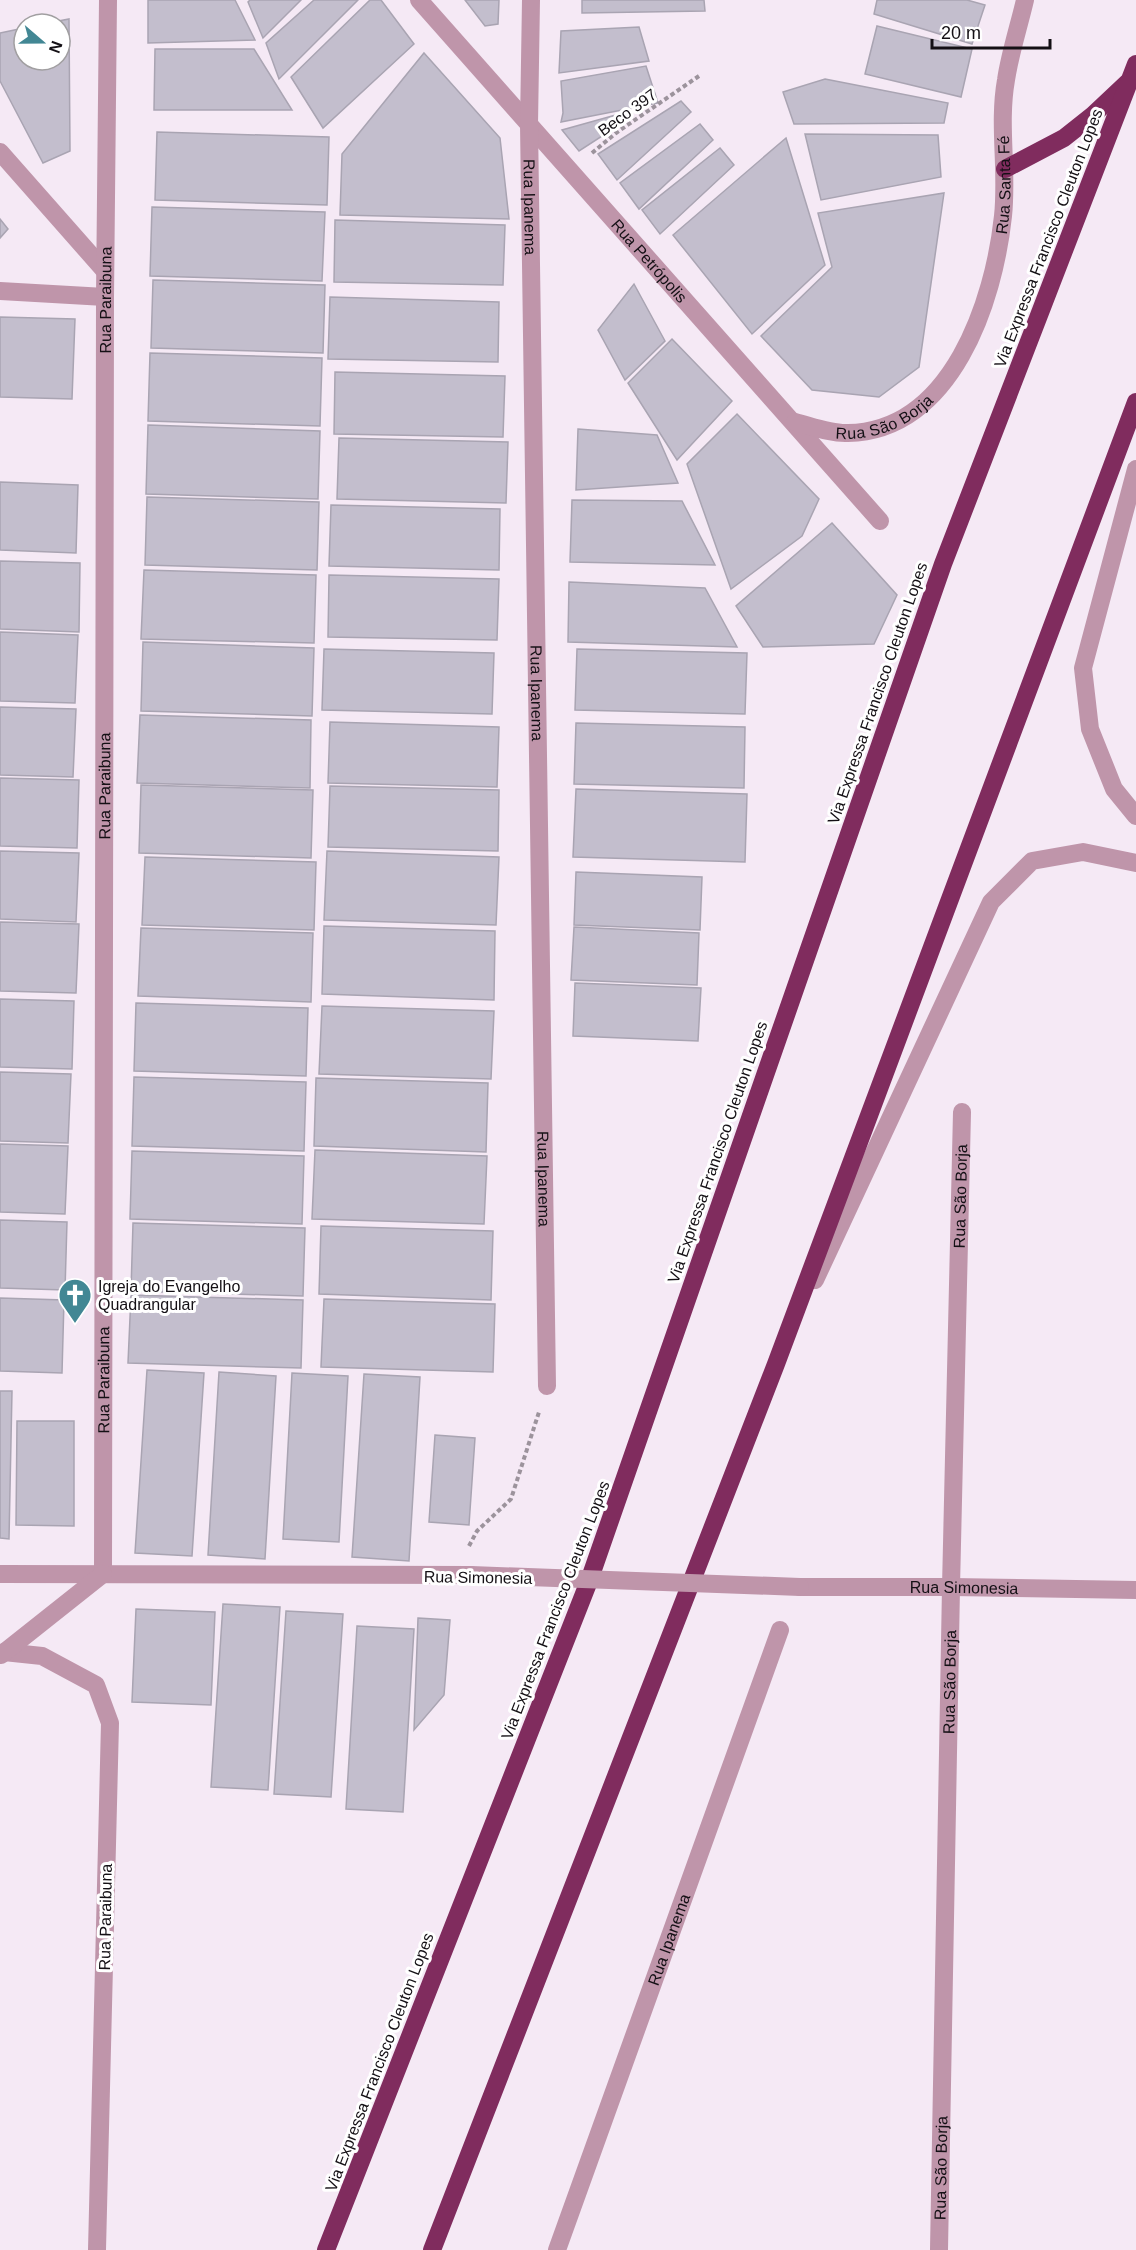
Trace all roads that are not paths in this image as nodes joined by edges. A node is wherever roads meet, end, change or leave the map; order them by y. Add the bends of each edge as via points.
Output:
1 (108, 0) edge
2 (419, 0) edge
3 (531, 0) edge
4 (1025, 0) edge
5 (1133, 72) edge
6 (529, 124) junction
7 (0, 152) edge
8 (1005, 169) junction
9 (105, 271) junction
10 (0, 291) edge
11 (105, 297) junction
12 (958, 363) joint
13 (1136, 402) edge
14 (795, 422) junction
15 (1136, 469) edge
16 (880, 521) dead end
17 (1136, 816) edge
18 (1136, 863) edge
19 (962, 1112) dead end
20 (776, 1364) junction
21 (547, 1386) road end
22 (0, 1574) edge
23 (104, 1574) junction
24 (951, 1587) junction
25 (1136, 1590) edge
26 (780, 1630) dead end
27 (2, 1654) edge
28 (97, 2250) edge
29 (326, 2250) edge
30 (432, 2250) edge
31 (557, 2250) edge
32 (939, 2250) edge

1 - 9 street, Rua Paraibuna
2 - 6 street, Rua Petrópolis
3 - 6 street, Rua Ipanema
4 - 8 street, Rua Santa Fé via 1006,79 1002,120
5 - 8 highway via 1093,115 1064,138
5 - 29 highway, Via Expressa Francisco Cleuton Lopes via 943,564 589,1581
6 - 14 street, Rua Petrópolis
6 - 21 street, Rua Ipanema
7 - 9 street
8 - 12 street, Rua Santa Fé via 1003,216 994,268
9 - 11 street, Rua Paraibuna
10 - 11 street
11 - 23 street, Rua Paraibuna
12 - 14 street, Rua São Borja via 928,401 904,420 847,434
13 - 20 highway
14 - 16 street, Rua Petrópolis
15 - 17 street via 1083,668 1090,729 1114,789
18 - 20 street via 1083,852 1032,861 991,902
19 - 24 street, Rua São Borja
20 - 30 highway
22 - 23 street, Rua Simonesia
23 - 24 street, Rua Simonesia, bridge via 467,1575 800,1587
23 - 27 street
24 - 25 street, Rua Simonesia
24 - 32 street, Rua São Borja
26 - 31 street, Rua Ipanema
27 - 28 street, Rua Paraibuna via 42,1656 96,1685 110,1723

